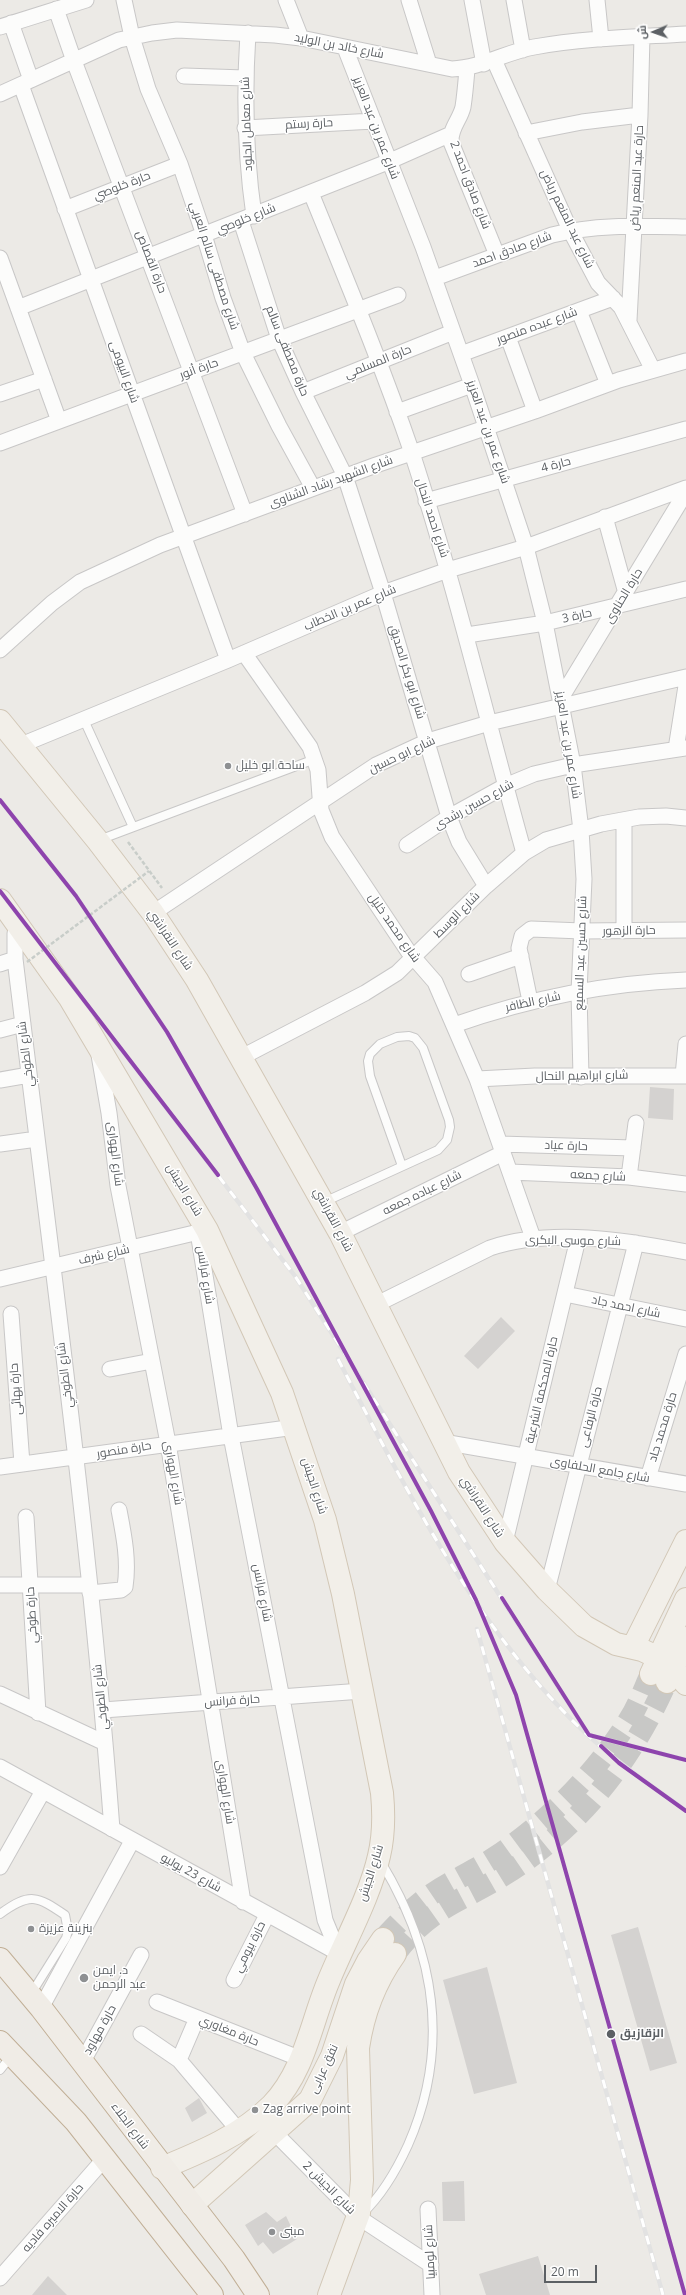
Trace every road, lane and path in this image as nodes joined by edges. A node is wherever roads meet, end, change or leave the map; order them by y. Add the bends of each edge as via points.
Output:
1 (86, 0) edge
2 (124, 0) edge
3 (286, 0) edge
4 (409, 0) edge
5 (472, 0) edge
6 (514, 0) edge
7 (597, 0) edge
8 (56, 9) junction
9 (5, 25) edge
10 (248, 33) junction
11 (686, 34) edge
12 (642, 36) junction
13 (132, 37) junction
14 (301, 38) junction
15 (601, 39) junction
16 (345, 48) junction
17 (523, 50) junction
18 (74, 62) junction
19 (489, 62) junction
20 (429, 64) junction
21 (467, 69) junction
22 (184, 76) dead end
23 (245, 78) junction
24 (26, 82) junction
25 (0, 94) edge
26 (640, 115) junction
27 (374, 121) junction
28 (245, 128) junction
29 (526, 133) junction
30 (450, 134) junction
31 (390, 162) junction
32 (180, 164) junction
33 (122, 186) junction
34 (311, 193) junction
35 (65, 208) junction
36 (248, 218) junction
37 (634, 226) junction
38 (686, 227) edge
39 (570, 230) junction
40 (204, 235) junction
41 (497, 255) junction
42 (149, 257) junction
43 (0, 258) edge
44 (435, 278) junction
45 (91, 280) junction
46 (398, 295) dead end
47 (613, 298) junction
48 (18, 308) junction
49 (358, 310) junction
50 (578, 311) junction
51 (629, 320) junction
52 (453, 332) junction
53 (508, 337) junction
54 (280, 339) junction
55 (243, 353) junction
56 (461, 354) junction
57 (378, 361) junction
58 (686, 361) edge
59 (653, 370) junction
60 (192, 372) junction
61 (44, 379) junction
62 (608, 384) junction
63 (472, 385) junction
64 (303, 392) junction
65 (0, 394) edge
66 (132, 394) junction
67 (535, 411) junction
68 (397, 412) junction
69 (59, 421) junction
70 (487, 427) junction
71 (686, 429) edge
72 (0, 443) edge
73 (412, 454) junction
74 (345, 476) junction
75 (504, 479) junction
76 (313, 488) junction
77 (686, 488) edge
78 (686, 492) edge
79 (426, 502) junction
80 (245, 514) junction
81 (605, 517) junction
82 (183, 537) junction
83 (526, 547) junction
84 (448, 570) junction
85 (686, 589) edge
86 (383, 593) junction
87 (626, 593) junction
88 (619, 606) junction
89 (546, 623) junction
90 (466, 635) junction
91 (0, 650) edge
92 (244, 653) junction
93 (228, 660) junction
94 (686, 677) edge
95 (686, 686) edge
96 (562, 702) junction
97 (84, 720) junction
98 (0, 721) edge
99 (489, 723) junction
100 (428, 741) junction
101 (21, 745) junction
102 (681, 748) edge
103 (315, 759) junction
104 (573, 765) junction
105 (505, 786) junction
106 (320, 801) junction
107 (449, 817) junction
108 (686, 818) edge
109 (624, 820) junction
110 (133, 827) junction
111 (581, 830) junction
112 (98, 841) junction
113 (130, 845) dead end
114 (407, 845) dead end
115 (524, 853) junction
116 (149, 871) junction
117 (486, 886) junction
118 (164, 891) dead end
119 (0, 900) edge
120 (153, 913) junction
121 (17, 922) junction
122 (686, 930) edge
123 (624, 931) junction
124 (582, 932) junction
125 (520, 956) junction
126 (414, 958) junction
127 (21, 961) junction
128 (0, 964) edge
129 (469, 974) dead end
130 (686, 980) edge
131 (579, 992) junction
132 (530, 1001) junction
133 (22, 1024) junction
134 (454, 1025) junction
135 (0, 1030) edge
136 (97, 1044) junction
137 (686, 1044) edge
138 (242, 1057) junction
139 (29, 1075) junction
140 (581, 1076) junction
141 (684, 1076) edge
142 (477, 1079) junction
143 (0, 1080) edge
144 (636, 1123) dead end
145 (37, 1139) junction
146 (0, 1144) edge
147 (633, 1148) junction
148 (501, 1149) junction
149 (402, 1166) junction
150 (510, 1172) junction
151 (628, 1177) junction
152 (686, 1184) edge
153 (324, 1202) junction
154 (203, 1231) junction
155 (340, 1233) junction
156 (533, 1238) junction
157 (578, 1239) junction
158 (636, 1243) junction
159 (132, 1248) junction
160 (686, 1252) edge
161 (52, 1267) junction
162 (0, 1280) edge
163 (565, 1294) junction
164 (377, 1304) junction
165 (620, 1306) junction
166 (11, 1314) dead end
167 (686, 1319) edge
168 (686, 1354) edge
169 (152, 1360) junction
170 (110, 1369) dead end
171 (295, 1427) junction
172 (231, 1436) junction
173 (443, 1442) junction
174 (168, 1443) junction
175 (526, 1457) junction
176 (75, 1458) junction
177 (22, 1464) junction
178 (579, 1465) junction
179 (0, 1467) edge
180 (648, 1478) junction
181 (686, 1484) edge
182 (119, 1510) dead end
183 (26, 1517) dead end
184 (686, 1541) edge
185 (505, 1542) junction
186 (0, 1585) edge
187 (30, 1586) junction
188 (89, 1589) junction
189 (547, 1590) junction
190 (686, 1599) edge
191 (686, 1638) edge
192 (634, 1648) junction
193 (667, 1673) edge
194 (362, 1691) junction
195 (0, 1694) edge
196 (283, 1697) junction
197 (210, 1702) junction
198 (102, 1710) junction
199 (38, 1713) junction
200 (106, 1743) junction
201 (0, 1767) edge
202 (43, 1791) junction
203 (112, 1829) junction
204 (132, 1841) junction
205 (379, 1857) junction
206 (0, 1867) edge
207 (243, 1902) junction
208 (0, 1914) edge
209 (267, 1915) junction
210 (325, 1920) junction
211 (314, 1940) junction
212 (341, 1952) junction
213 (141, 1955) dead end
214 (0, 1959) edge
215 (234, 1980) dead end
216 (35, 2002) junction
217 (157, 2002) dead end
218 (197, 2018) junction
219 (141, 2034) dead end
220 (4, 2056) edge
221 (301, 2059) junction
222 (179, 2060) junction
223 (82, 2063) junction
224 (266, 2124) junction
225 (239, 2131) junction
226 (106, 2157) junction
227 (162, 2168) junction
228 (192, 2205) junction
229 (428, 2209) dead end
230 (358, 2217) junction
231 (430, 2265) junction
232 (0, 2278) edge
233 (208, 2293) edge
234 (258, 2295) edge
235 (329, 2295) edge
236 (432, 2295) edge

1 - 8 street
2 - 13 street, شارع مصطفى سالم العربي
3 - 14 street
4 - 20 street
5 - 19 street, شارع عبد المنعم رياض
6 - 17 street
7 - 15 street
8 - 9 street
8 - 18 street, حارة القصاص
9 - 24 street, شارع البيومى
10 - 13 street, شارع خالد بن الوليد via 177,30
10 - 14 street, شارع خالد بن الوليد
10 - 23 street, شارع معامل الجلود
11 - 12 street, شارع خالد بن الوليد
12 - 15 street, شارع خالد بن الوليد
12 - 26 street, حارة عبد المنعم رياض
13 - 18 street, شارع خالد بن الوليد
13 - 32 street, شارع مصطفى سالم العربي via 148,89
14 - 16 street, شارع خالد بن الوليد
15 - 17 street, شارع خالد بن الوليد via 551,44
16 - 20 street, شارع خالد بن الوليد
16 - 27 street, شارع عمر بن عبد العزيز
17 - 19 street, شارع خالد بن الوليد
18 - 24 street, شارع خالد بن الوليد
18 - 33 street, حارة القصاص
19 - 21 street, شارع خالد بن الوليد
19 - 29 street, شارع عبد المنعم رياض
20 - 21 street, شارع خالد بن الوليد
21 - 30 street, شارع صادق احمد 2 via 463,107
22 - 23 street
23 - 28 street, شارع معامل الجلود
24 - 25 street, شارع خالد بن الوليد
24 - 35 street, شارع البيومى
26 - 29 street via 582,122
26 - 37 street, حارة عبد المنعم رياض
27 - 28 street, حارة رستم
27 - 31 street, شارع عمر بن عبد العزيز
28 - 36 street, شارع معامل الجلود
29 - 39 street, شارع عبد المنعم رياض
30 - 31 street, شارع خلوصي
30 - 41 street, شارع صادق احمد 2 via 457,158
31 - 34 street, شارع خلوصي
31 - 44 street, شارع عمر بن عبد العزيز
32 - 33 street, حارة خلوصي
32 - 40 street, شارع مصطفى سالم العربي
33 - 35 street, حارة خلوصي
33 - 42 street, حارة القصاص
34 - 36 street, شارع خلوصي
34 - 49 street, شارع احمد النحال
35 - 45 street, شارع البيومى
36 - 40 street, شارع خلوصي
36 - 54 street, حارة مصطفى سالم
37 - 38 street, شارع صادق احمد
37 - 39 street, شارع صادق احمد
37 - 51 street, حارة عبد المنعم رياض
39 - 41 street, شارع صادق احمد
39 - 47 street, شارع عبد المنعم رياض via 598,283
40 - 42 street, شارع خلوصي
40 - 55 street, شارع مصطفى سالم العربي
41 - 44 street, شارع صادق احمد
42 - 45 street, شارع خلوصي
42 - 60 street, حارة القصاص
43 - 48 street
44 - 52 street, شارع عمر بن عبد العزيز
45 - 48 street, شارع خلوصي
45 - 66 street, شارع البيومى
46 - 49 street, حارة أنور
47 - 50 street, شارع عبده منصور
47 - 51 street, شارع عبد المنعم رياض
48 - 61 street
49 - 54 street, حارة أنور
49 - 57 street, شارع احمد النحال
50 - 53 street, شارع عبده منصور
50 - 62 street
51 - 59 street, شارع عبد المنعم رياض
52 - 56 street, شارع عمر بن عبد العزيز
52 - 57 street, حارة المسلمي
53 - 56 street, شارع عبده منصور
53 - 67 street
54 - 55 street, حارة أنور
54 - 64 street, حارة مصطفى سالم
55 - 60 street, حارة أنور
55 - 76 street, شارع مصطفى سالم العربي
56 - 63 street, شارع عمر بن عبد العزيز
57 - 64 street, حارة المسلمي
57 - 68 street, شارع احمد النحال
58 - 59 street, شارع الشهيد رشاد الشناوى
59 - 62 street, شارع الشهيد رشاد الشناوى
60 - 66 street, حارة أنور
60 - 80 street, حارة القصاص
61 - 65 street
61 - 69 street
62 - 67 street, شارع الشهيد رشاد الشناوى
63 - 68 street
63 - 70 street, شارع عمر بن عبد العزيز
64 - 74 street, حارة مصطفى سالم
66 - 69 street, حارة أنور
66 - 82 street, شارع البيومى
67 - 70 street, شارع الشهيد رشاد الشناوى
68 - 73 street, شارع احمد النحال
69 - 72 street, حارة أنور
70 - 73 street, شارع الشهيد رشاد الشناوى
70 - 75 street, شارع عمر بن عبد العزيز
71 - 75 street, حارة 4
73 - 74 street, شارع الشهيد رشاد الشناوى
73 - 79 street, شارع احمد النحال
74 - 76 street, شارع الشهيد رشاد الشناوى
74 - 86 street, شارع ابو بكر الصديق
75 - 79 street, حارة 4
75 - 83 street, شارع عمر بن عبد العزيز
76 - 80 street, شارع الشهيد رشاد الشناوى
77 - 81 street, شارع عمر بن الخطاب
78 - 87 street, حارة الحناوى
79 - 84 street, شارع احمد النحال
80 - 82 street, شارع الشهيد رشاد الشناوى
81 - 83 street, شارع عمر بن الخطاب
81 - 87 street
82 - 91 street, شارع الشهيد رشاد الشناوى via 80,582 52,603
82 - 93 street, شارع البيومى
83 - 84 street, شارع عمر بن الخطاب
83 - 89 street, شارع عمر بن عبد العزيز
84 - 86 street, شارع عمر بن الخطاب
84 - 90 street, شارع احمد النحال
85 - 88 street, حارة 3
86 - 92 street, شارع عمر بن الخطاب
86 - 100 street, شارع ابو بكر الصديق
87 - 88 street, حارة الحناوى
88 - 89 street, حارة 3
88 - 96 street, حارة الحناوى
89 - 90 street, حارة 3
89 - 96 street, شارع عمر بن عبد العزيز
90 - 99 street, شارع احمد النحال
92 - 93 street, شارع عمر بن الخطاب
92 - 103 street, شارع محمد خليل via 310,747
93 - 97 street, شارع عمر بن الخطاب
94 - 96 street, شارع ابو حسين
95 - 102 street
96 - 99 street, شارع ابو حسين
96 - 104 street, شارع عمر بن عبد العزيز
97 - 101 street, شارع عمر بن الخطاب
97 - 110 lane
98 - 101 main road, شارع النقراشي
99 - 100 street, شارع ابو حسين
99 - 105 street, شارع احمد النحال
100 - 106 street, شارع ابو حسين via 376,765
100 - 107 street, شارع ابو بكر الصديق
101 - 112 main road, شارع النقراشي
102 - 104 street, شارع حسين رشدى
103 - 106 street, شارع محمد خليل
103 - 110 lane
104 - 105 street, شارع حسين رشدى via 534,774
104 - 111 street, شارع عمر بن عبد العزيز
105 - 107 street, شارع حسين رشدى
105 - 115 street, شارع احمد النحال
106 - 120 street, شارع ابو حسين
106 - 126 street, شارع محمد خليل via 323,820 332,837
107 - 114 street, شارع حسين رشدى
107 - 117 street, شارع ابو بكر الصديق via 459,842
108 - 109 street, شارع الوسط via 666,816
109 - 111 street, شارع الوسط
109 - 123 street
110 - 112 lane
111 - 115 street, شارع الوسط via 546,840
111 - 124 street, شارع حسين عبد السميع via 584,879
112 - 120 main road, شارع النقراشي
113 - 116 path
115 - 117 street, شارع الوسط
116 - 118 path
116 - 127 path, bridge
117 - 126 street, شارع الوسط
119 - 121 main road, شارع الجيش
120 - 138 main road, شارع النقراشي via 197,980
121 - 127 street, شارع الطوخي via 15,934
121 - 136 main road, شارع الجيش
122 - 123 street, حارة الزهور
123 - 124 street, حارة الزهور
124 - 125 street, حارة الزهور via 531,929 522,936
124 - 131 street, شارع حسين عبد السميع
125 - 129 street
125 - 132 street, حارة الزهور
126 - 134 street, شارع محمد خليل via 435,982
126 - 138 street, شارع الوسط via 397,973 364,993
127 - 128 street
127 - 133 street, شارع الطوخي
130 - 131 street, شارع الظافر
131 - 132 street, شارع الظافر
131 - 140 street, شارع حسين عبد السميع
132 - 134 street, شارع الظافر
133 - 135 street
133 - 139 street, شارع الطوخي
134 - 142 street, شارع محمد خليل
136 - 154 main road, شارع الجيش
136 - 159 street, شارع الهوارى via 118,1186
137 - 141 street
138 - 153 main road, شارع النقراشي
139 - 143 street
139 - 145 street, شارع الطوخي
140 - 141 street, شارع ابراهيم النحال
140 - 142 street, شارع ابراهيم النحال
142 - 148 street, شارع محمد خليل
144 - 147 street
145 - 146 street
145 - 161 street, شارع الطوخي
147 - 148 street, حارة عياد
147 - 151 street
148 - 150 street, شارع محمد خليل
148 - 155 street, شارع عباده جمعه
149 - 149 lane via 443,1146 450,1134 450,1127 423,1048 415,1038 403,1036 374,1048 368,1061 370,1076
149 - 153 lane
150 - 151 street, شارع جمعه
150 - 156 street, شارع محمد خليل
151 - 152 street, شارع جمعه
153 - 155 main road, شارع النقراشي
154 - 159 street, شارع شرف
154 - 171 main road, شارع الجيش via 282,1392
154 - 172 street, شارع فرانس
155 - 164 main road, شارع النقراشي
156 - 157 street, شارع موسى البكرى
156 - 164 street, شارع موسى البكرى via 490,1248
157 - 158 street, شارع موسى البكرى
157 - 163 street, حارة المحكمة الشرعية
158 - 160 street, شارع موسى البكرى
158 - 165 street, حارة الرفاعى
159 - 161 street, شارع شرف
159 - 169 street, شارع الهوارى
161 - 162 street, شارع شرف
161 - 176 street, شارع الطوخي
163 - 165 street, شارع احمد جاد
163 - 175 street, حارة المحكمة الشرعية
164 - 173 main road, شارع النقراشي
165 - 167 street, شارع احمد جاد
165 - 178 street, حارة الرفاعى
166 - 177 street, حارة بهائى
168 - 180 street, حارة محمد جاد
169 - 170 street
169 - 174 street, شارع الهوارى
171 - 172 street, حارة منصور
171 - 194 main road, شارع الجيش via 327,1527
172 - 174 street, حارة منصور
172 - 196 street, شارع فرانس
173 - 175 street, شارع جامع الحلفاوى
173 - 185 main road, شارع النقراشي
174 - 176 street, حارة منصور
174 - 197 street, شارع الهوارى
175 - 178 street, شارع جامع الحلفاوى
175 - 185 street, حارة المحكمة الشرعية
176 - 177 street, حارة منصور
176 - 188 street, شارع الطوخي
177 - 179 street, حارة منصور
178 - 180 street, شارع جامع الحلفاوى
178 - 189 street, حارة الرفاعى
180 - 181 street, شارع جامع الحلفاوى
182 - 188 street via 125,1537 128,1572 125,1587 121,1590
183 - 187 street, حارة طوخي
184 - 192 main road
185 - 189 main road, شارع النقراشي
186 - 187 street
187 - 188 street
187 - 199 street, حارة طوخي
188 - 198 street, شارع الطوخي
189 - 192 main road, شارع النقراشي via 584,1626 616,1644
190 - 193 main road
191 - 193 main road
192 - 193 main road, شارع النقراشي
194 - 196 street, حارة فرانس
194 - 205 main road, شارع الجيش via 382,1793 383,1824
195 - 199 street
196 - 197 street, حارة فرانس
196 - 210 street, شارع فرانس
197 - 198 street, حارة فرانس
197 - 207 street, شارع الهوارى
198 - 200 street, شارع الطوخي
199 - 200 street
200 - 203 street, شارع الطوخي
201 - 202 street, شارع 23 يوليو
202 - 203 street, شارع 23 يوليو
202 - 206 street
203 - 204 street, شارع 23 يوليو
204 - 207 street, شارع 23 يوليو
204 - 216 street
205 - 212 main road, شارع الجيش
205 - 230 lane via 404,1902 422,1951 432,2004 432,2050 427,2083 412,2134 388,2181 373,2203
207 - 209 street, شارع 23 يوليو
208 - 216 lane via 20,1902 31,1899 42,1900 66,1915 66,1938
209 - 211 street, شارع 23 يوليو
209 - 215 street, حارة بيومي
210 - 211 street
210 - 212 street, شارع فرانس
211 - 212 street, شارع 23 يوليو
212 - 221 main road, شارع الجيش via 318,2007
213 - 223 street, حارة مهاود
214 - 216 highway, شارع الجلاء
216 - 223 highway, شارع الجلاء
217 - 218 street, حارة مغاوري
218 - 221 street, حارة مغاوري
218 - 222 street
219 - 222 street
220 - 226 highway via 66,2110
221 - 224 main road, شارع الجيش
222 - 225 street
223 - 227 highway, شارع الجلاء
224 - 225 main road
224 - 228 main road, نفق عرابى
224 - 230 street, شارع الجيش 2
224 - 230 main road, نفق عرابى via 310,2100 332,2056 356,1984 368,1960 389,1947 360,2034 358,2048 362,2180
225 - 227 main road via 202,2152
226 - 232 street, حارة الاميره فاديه
226 - 233 highway
227 - 228 highway, شارع الجلاء
228 - 234 highway, شارع الجلاء
229 - 231 street, شارع لومبيا
230 - 231 street
230 - 235 main road, شارع الجيش 2
231 - 236 street, شارع لومبيا

